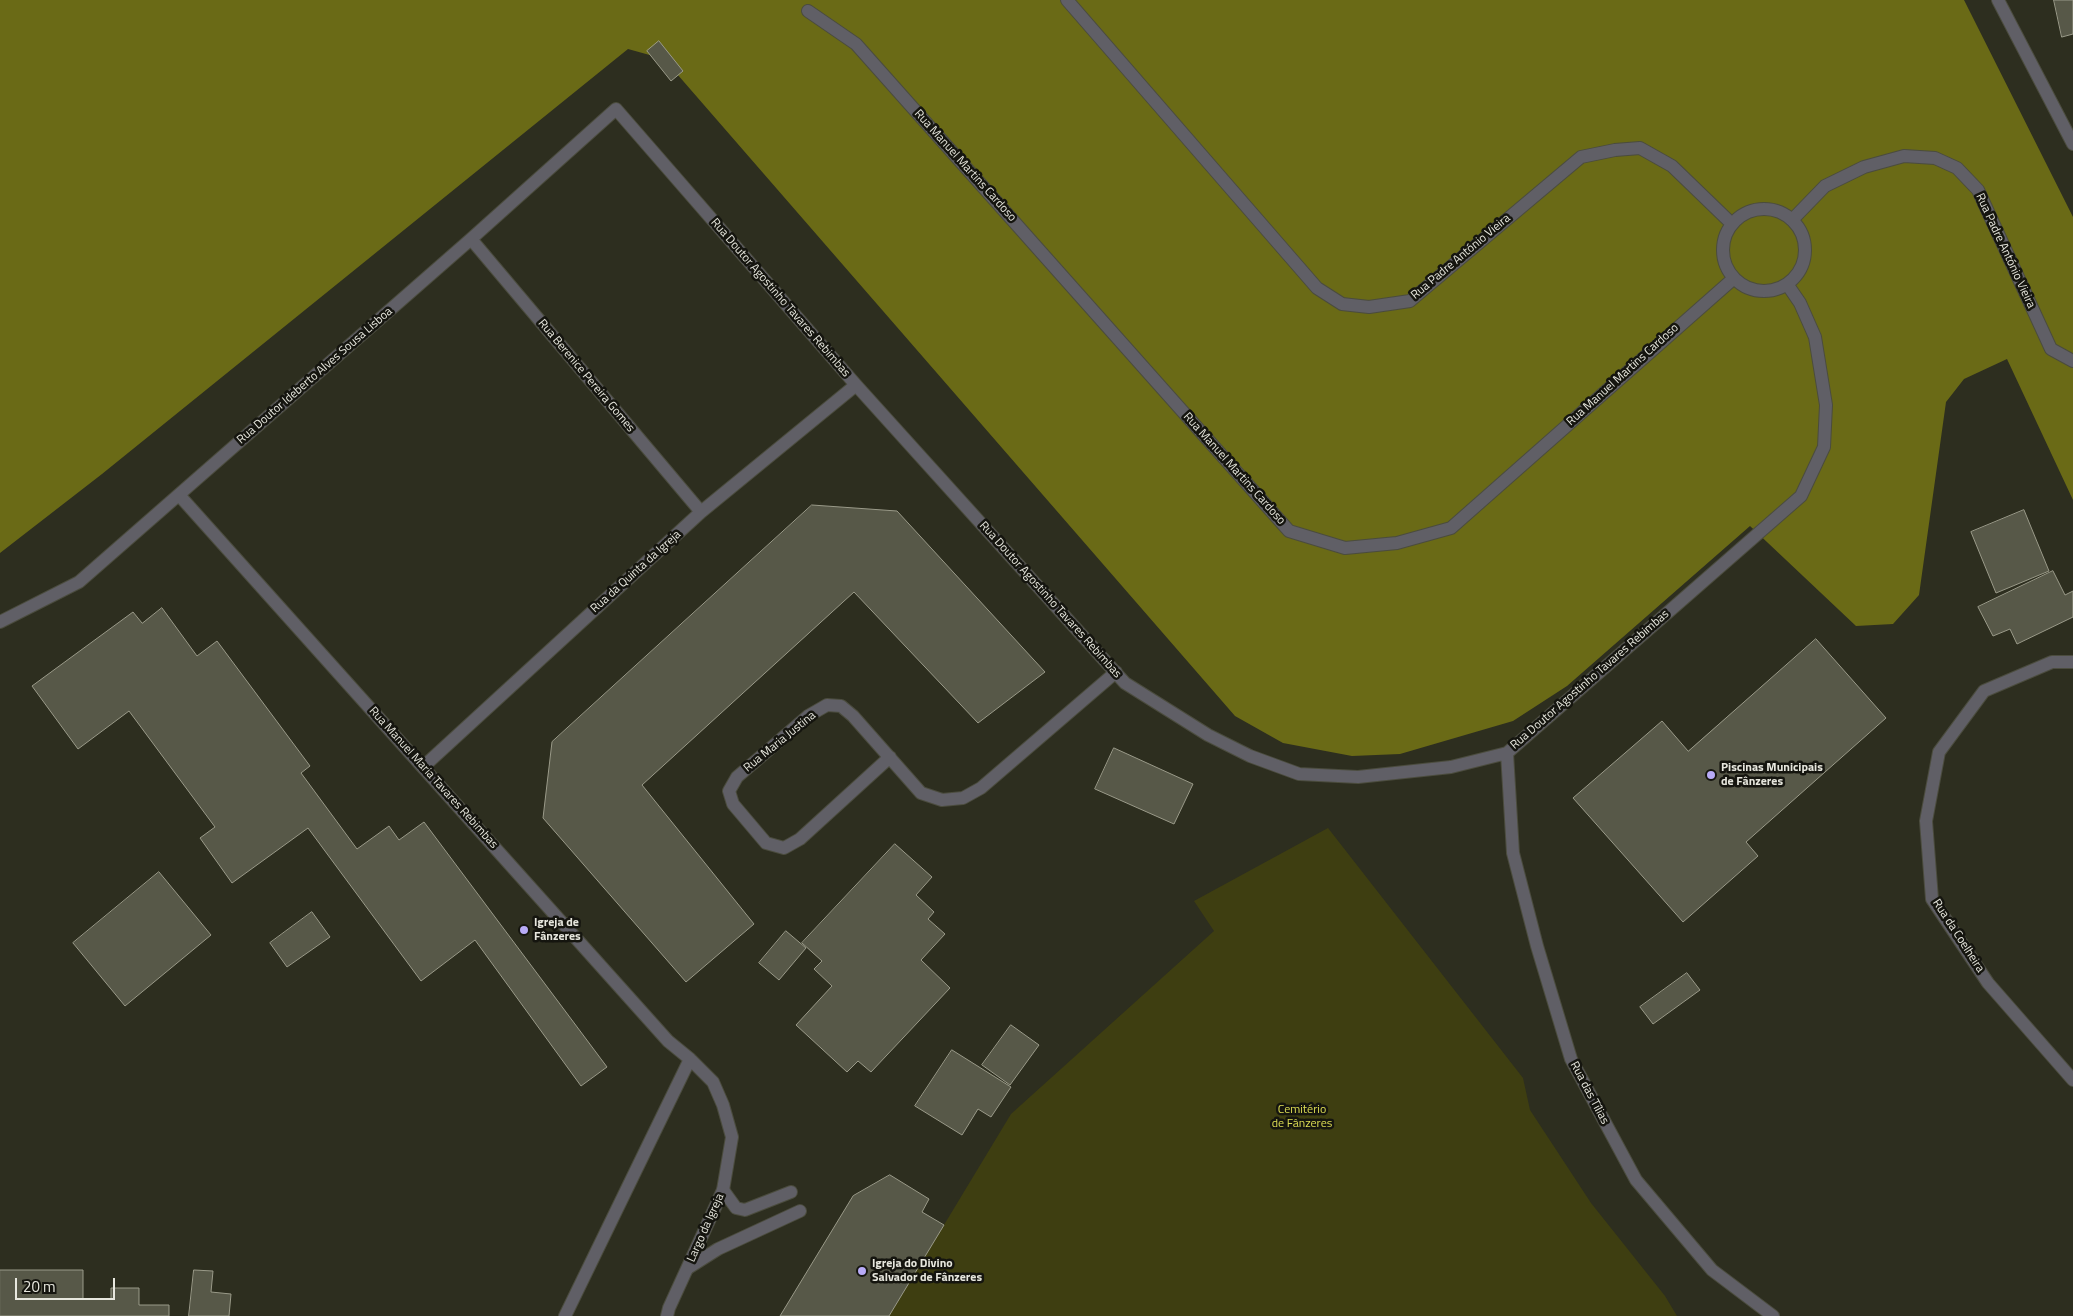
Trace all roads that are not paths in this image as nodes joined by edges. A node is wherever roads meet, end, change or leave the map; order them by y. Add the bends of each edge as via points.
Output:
1 (1067, 0) edge
2 (1998, 0) edge
3 (808, 11) dead end
4 (616, 109) joint
5 (2073, 144) edge
6 (1793, 219) junction
7 (1732, 224) junction
8 (471, 239) junction
9 (1733, 279) junction
10 (1787, 284) junction
11 (2073, 361) edge
12 (856, 385) junction
13 (179, 495) junction
14 (701, 512) junction
15 (0, 622) edge
16 (2073, 662) edge
17 (1116, 672) junction
18 (1507, 753) junction
19 (890, 758) junction
20 (423, 767) junction
21 (690, 1059) junction
22 (2073, 1080) edge
23 (724, 1190) junction
24 (791, 1192) dead end
25 (800, 1210) dead end
26 (688, 1268) junction
27 (565, 1316) edge
28 (668, 1316) edge
29 (1773, 1316) edge

1 - 7 street, Rua Padre António Vieira via 1317,288 1342,304 1369,307 1410,301 1581,157 1614,150 1640,148 1672,166
2 - 5 street
3 - 9 street, Rua Manuel Martins Cardoso via 856,44 1289,532 1345,548 1397,543 1451,528
4 - 8 street, Rua Doutor Ideberto Alves Sousa Lisboa
4 - 12 street, Rua Doutor Agostinho Tavares Rebimbas
6 - 7 street via 1770,208 1752,210
6 - 10 street via 1807,248 1805,263 1795,279
6 - 11 street, Rua Padre António Vieira via 1825,186 1864,167 1904,156 1935,158 1957,168 1978,190 2051,349
7 - 9 street via 1723,244 1724,262
8 - 13 street, Rua Doutor Ideberto Alves Sousa Lisboa
8 - 14 street, Rua Berenice Pereira Gomes
9 - 10 street via 1746,288 1763,292
10 - 18 street, Rua Doutor Agostinho Tavares Rebimbas via 1800,303 1815,337 1826,405 1824,447 1801,496
12 - 14 street, Rua da Quinta da Igreja
12 - 17 street, Rua Doutor Agostinho Tavares Rebimbas
13 - 15 street, Rua Doutor Ideberto Alves Sousa Lisboa via 79,582
13 - 20 street, Rua Manuel Maria Tavares Rebimbas
14 - 20 street, Rua da Quinta da Igreja
16 - 22 street, Rua da Coelheira via 2052,662 1984,691 1939,752 1926,821 1932,899 1988,983
17 - 18 street, Rua Doutor Agostinho Tavares Rebimbas via 1125,683 1208,735 1250,756 1299,774 1358,777 1451,768
17 - 19 street, Rua Maria Justina via 981,788 963,798 942,800 921,793
18 - 29 street, Rua das Tílias via 1513,853 1571,1059 1636,1180 1712,1270
19 - 19 street, Rua Maria Justina via 841,706 827,705 808,716 737,777 729,791 733,804 766,843 784,848 800,839
20 - 21 street, Rua Manuel Maria Tavares Rebimbas via 668,1041
21 - 23 street, Largo da Igreja via 713,1082 732,1137
21 - 27 street
23 - 24 street via 736,1208 745,1210
23 - 26 street, Largo da Igreja
25 - 26 street via 734,1241
26 - 28 street, Largo da Igreja

